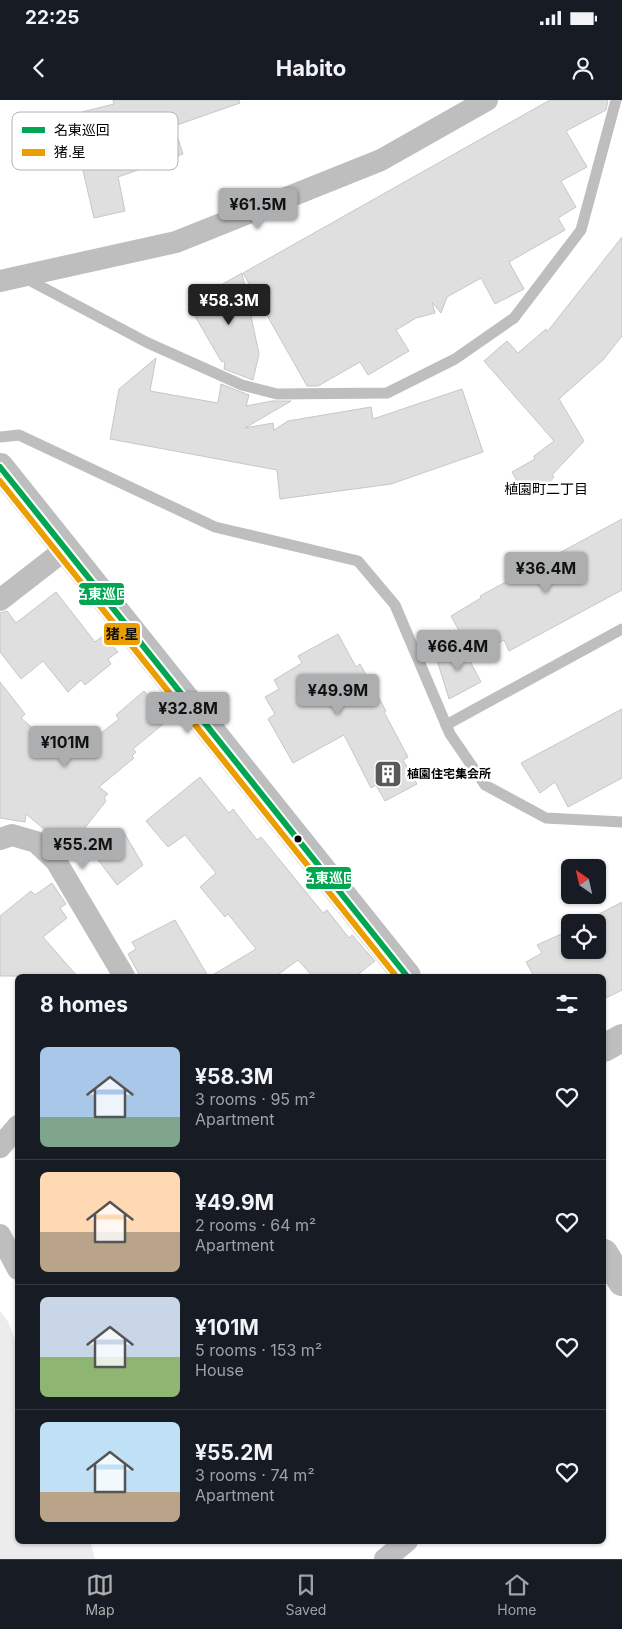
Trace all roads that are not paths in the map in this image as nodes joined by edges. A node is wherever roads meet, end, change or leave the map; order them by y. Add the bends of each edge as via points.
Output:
1 (487, 100) edge
2 (616, 100) edge
3 (24, 277) junction
4 (0, 281) edge
5 (0, 437) edge
6 (0, 467) edge
7 (68, 548) junction
8 (0, 600) edge
9 (622, 629) edge
10 (446, 725) junction
11 (622, 822) edge
12 (0, 839) edge
13 (123, 974) edge
14 (405, 974) edge
15 (622, 1038) edge
16 (606, 1047) edge
17 (15, 1130) edge
18 (0, 1147) edge
19 (0, 1235) edge
20 (606, 1256) edge
21 (15, 1263) edge
22 (622, 1282) edge
23 (403, 1544) edge
24 (385, 1559) edge

1 - 3 street via 381,160 176,242
2 - 3 lane via 581,230 514,318 455,359 386,393 277,394 242,385 148,343
3 - 4 street
5 - 10 lane via 19,436 215,527 358,561 394,605
6 - 7 street
7 - 8 street
7 - 14 street
9 - 10 lane
10 - 11 lane via 486,785 546,818
12 - 13 street via 12,835 36,842 56,861
15 - 16 street
17 - 18 street
19 - 21 street
20 - 22 street
23 - 24 street

